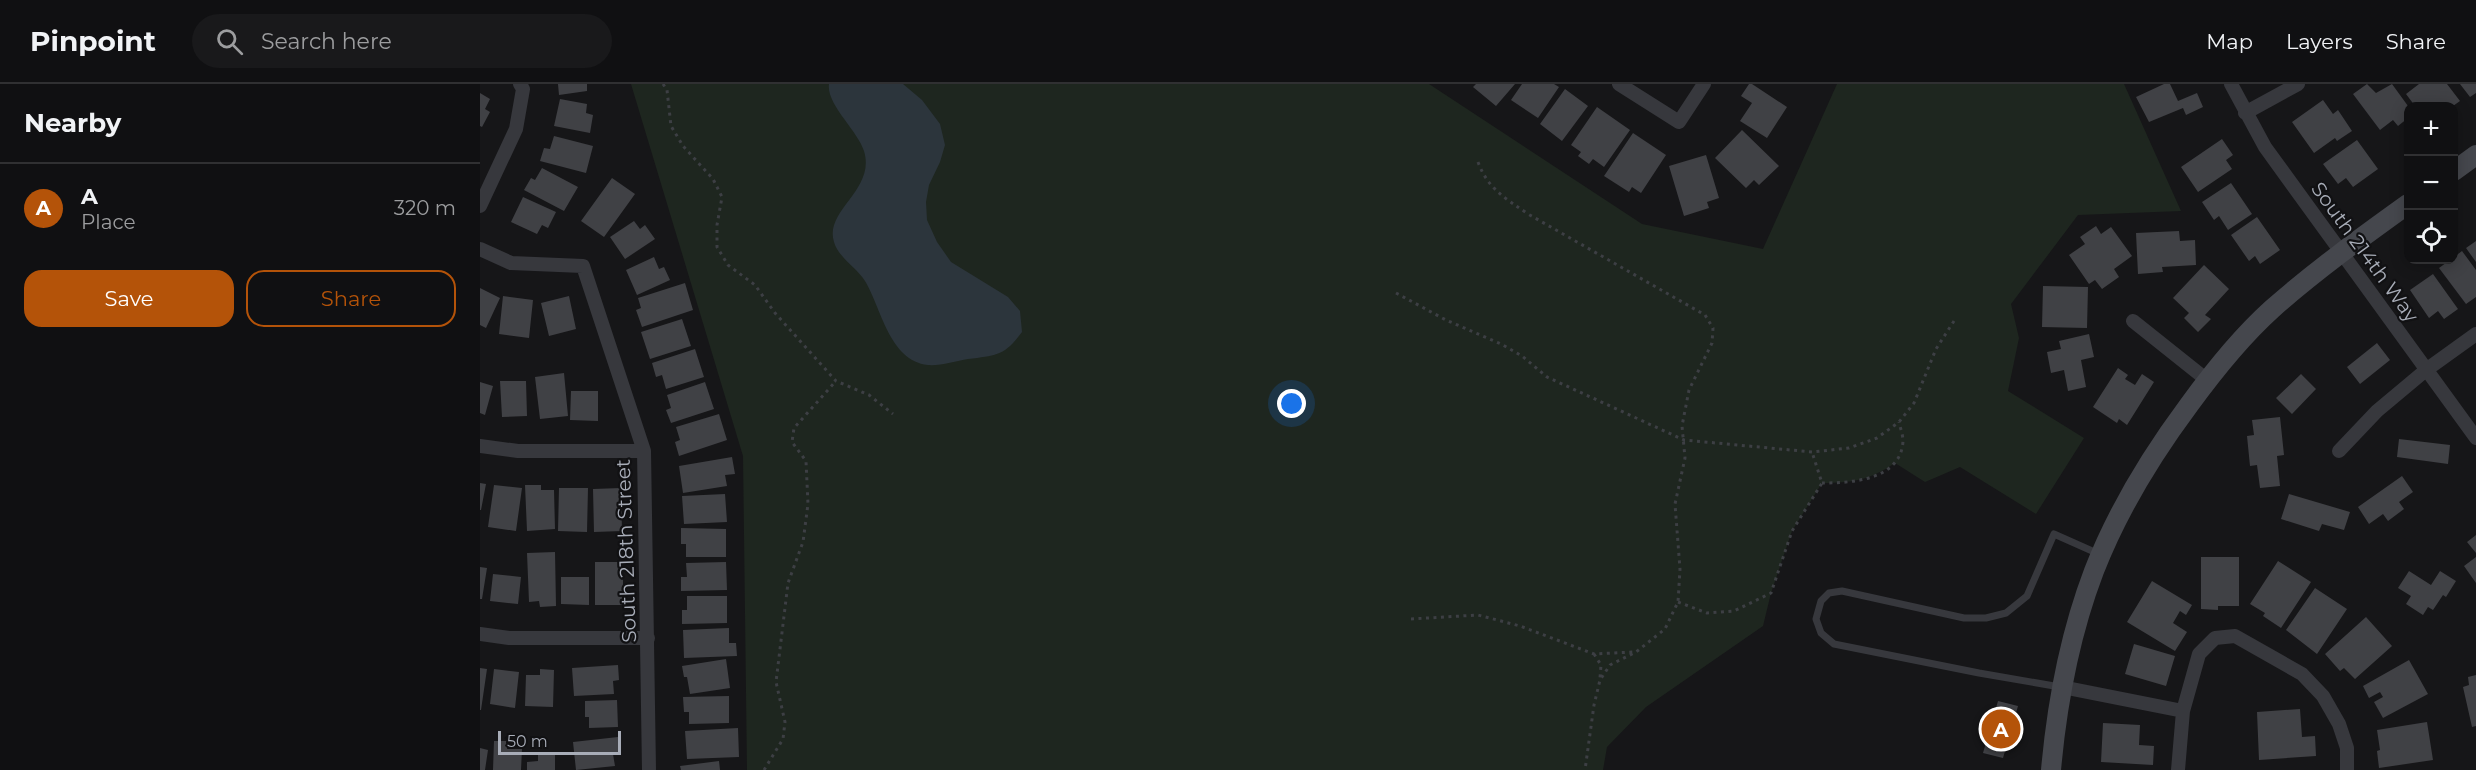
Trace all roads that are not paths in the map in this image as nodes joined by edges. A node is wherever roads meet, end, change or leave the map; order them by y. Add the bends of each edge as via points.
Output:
1 (520, 84) edge
2 (1619, 84) edge
3 (1704, 84) edge
4 (2231, 84) edge
5 (2298, 84) edge
6 (2246, 113) junction
7 (2476, 155) edge
8 (2458, 168) edge
9 (480, 206) edge
10 (2404, 208) edge
11 (480, 249) edge
12 (2341, 252) junction
13 (2133, 321) dead end
14 (2476, 334) edge
15 (2426, 370) junction
16 (2207, 380) junction
17 (2476, 438) edge
18 (480, 446) edge
19 (644, 451) junction
20 (2339, 451) dead end
21 (2101, 555) junction
22 (480, 634) edge
23 (648, 638) junction
24 (2062, 687) junction
25 (2183, 711) junction
26 (650, 770) edge
27 (2050, 770) edge
28 (2178, 770) edge
29 (2347, 770) edge

1 - 9 street via 523,89 516,129
2 - 3 street via 1679,122
4 - 6 street, South 214th Way
5 - 6 street
6 - 12 street, South 214th Way via 2265,147
7 - 8 street
10 - 12 street
11 - 19 street, South 218th Street via 511,262 584,266
12 - 15 street, South 214th Way
12 - 16 street via 2270,311
13 - 16 street
14 - 15 street
15 - 17 street, South 214th Way
15 - 20 street via 2377,411
16 - 21 street via 2160,444
18 - 19 street via 518,451
19 - 23 street, South 218th Street
21 - 24 street via 2078,621
21 - 24 lane via 2054,534 2027,596 2006,613 1986,618 1964,618 1842,591 1829,593 1821,601 1816,620 1821,633 1834,644
22 - 23 street via 509,638
23 - 26 street, South 218th Street
24 - 25 street
24 - 27 street
25 - 28 street
25 - 29 street via 2199,654 2215,638 2235,636 2302,674 2323,696 2347,748

